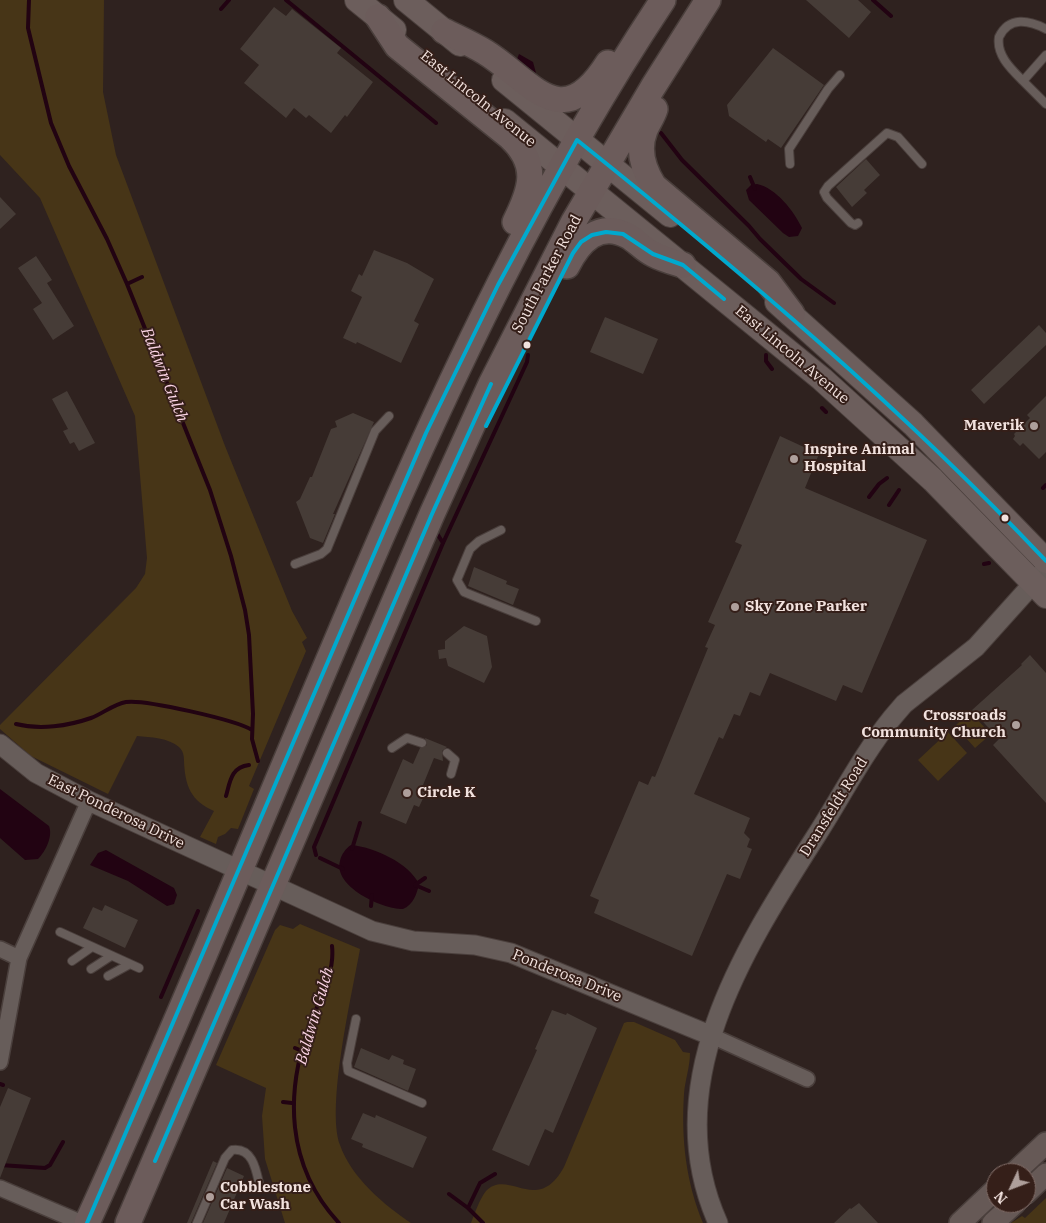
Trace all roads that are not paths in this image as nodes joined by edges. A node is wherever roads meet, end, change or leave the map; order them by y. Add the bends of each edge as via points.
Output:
1 (357, 0) edge
2 (406, 0) edge
3 (648, 0) edge
4 (663, 0) edge
5 (708, 0) edge
6 (378, 17) junction
7 (1046, 30) edge
8 (444, 31) junction
9 (1046, 55) edge
10 (840, 75) dead end
11 (1023, 81) junction
12 (653, 87) junction
13 (1046, 104) edge
14 (577, 140) junction
15 (607, 164) junction
16 (790, 164) dead end
17 (922, 164) dead end
18 (562, 166) junction
19 (591, 191) junction
20 (858, 223) dead end
21 (683, 265) junction
22 (498, 285) junction
23 (792, 314) junction
24 (389, 416) dead end
25 (466, 438) junction
26 (502, 530) dead end
27 (1046, 560) edge
28 (295, 564) dead end
29 (1042, 583) edge
30 (536, 622) dead end
31 (422, 742) dead end
32 (1, 746) edge
33 (392, 748) dead end
34 (447, 753) dead end
35 (451, 774) dead end
36 (89, 801) junction
37 (238, 871) junction
38 (272, 886) junction
39 (60, 932) dead end
40 (92, 947) junction
41 (0, 950) edge
42 (111, 956) junction
43 (19, 958) junction
44 (72, 961) dead end
45 (130, 964) junction
46 (139, 968) dead end
47 (91, 969) dead end
48 (108, 976) dead end
49 (356, 1019) dead end
50 (712, 1036) junction
51 (0, 1062) edge
52 (807, 1079) dead end
53 (422, 1103) dead end
54 (1046, 1143) edge
55 (1025, 1163) edge
56 (1046, 1174) edge
57 (259, 1183) dead end
58 (1036, 1184) edge
59 (0, 1188) edge
60 (986, 1198) edge
61 (1004, 1213) edge
62 (82, 1223) edge
63 (87, 1223) edge
64 (128, 1223) edge
65 (197, 1223) edge
66 (718, 1223) edge
67 (960, 1223) edge
68 (993, 1223) edge

1 - 6 main road, East Lincoln Avenue
2 - 8 main road, East Lincoln Avenue
3 - 8 highway via 596,81 571,98 541,95 486,52
4 - 14 highway
5 - 12 highway, South Parker Road
6 - 18 main road, East Lincoln Avenue
6 - 22 highway via 397,46 510,138 526,157 529,188 495,260
7 - 11 lane via 1020,21 1006,28 999,37 999,51
8 - 14 main road, East Lincoln Avenue
9 - 11 lane
10 - 16 lane via 789,149
11 - 13 lane
12 - 15 highway, South Parker Road
12 - 23 highway via 655,111 644,132 641,149 649,178 660,192 768,282
14 - 15 main road, East Lincoln Avenue
14 - 18 highway
15 - 19 highway, South Parker Road
15 - 23 main road, East Lincoln Avenue
17 - 20 lane via 898,137 887,133 834,180 825,189 825,194 851,223 855,226
18 - 19 main road, East Lincoln Avenue
18 - 22 highway
19 - 21 main road, East Lincoln Avenue
19 - 25 highway, South Parker Road via 520,325
21 - 25 highway via 653,254 619,233 597,234 581,242 573,252 486,427
21 - 29 main road, East Lincoln Avenue via 807,366
22 - 37 highway via 426,433
23 - 27 main road, East Lincoln Avenue via 913,424
24 - 28 lane via 376,431 327,549
25 - 38 highway, South Parker Road
26 - 30 lane via 472,546 457,583 464,592
29 - 50 street, Dransfeldt Road via 976,647 904,704 888,722 760,925
31 - 33 lane via 407,738
32 - 36 street, East Ponderosa Drive via 36,773
34 - 35 lane via 455,760
36 - 37 street, East Ponderosa Drive
36 - 43 street
37 - 38 street, Ponderosa Drive
37 - 63 highway
38 - 50 street, Ponderosa Drive via 389,937 479,946 517,955
38 - 64 highway, South Parker Road
39 - 40 lane
40 - 42 lane
40 - 44 lane
41 - 43 street
42 - 45 lane
42 - 47 lane
43 - 51 street
45 - 46 lane
45 - 48 lane
49 - 53 lane via 348,1071
50 - 52 street
50 - 66 street via 700,1079 697,1126 703,1179
54 - 55 main road
56 - 58 main road
57 - 65 lane via 252,1159 244,1151 232,1150 225,1158
59 - 62 street
60 - 67 main road
61 - 68 main road

